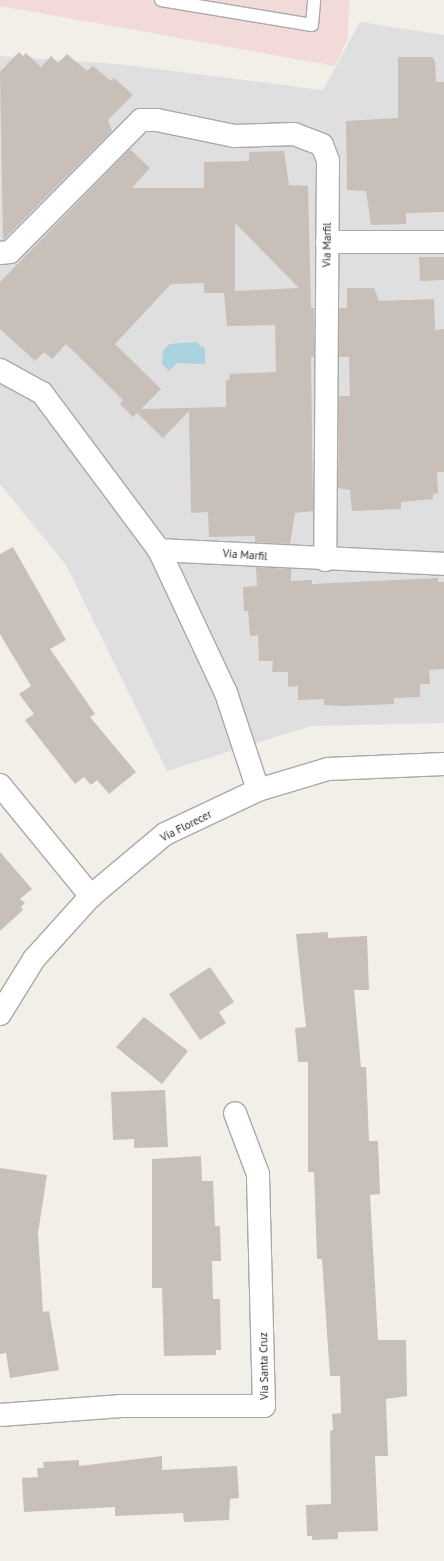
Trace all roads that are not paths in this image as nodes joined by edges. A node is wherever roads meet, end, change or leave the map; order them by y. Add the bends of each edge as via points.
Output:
1 (161, 0) edge
2 (314, 0) edge
3 (327, 242) junction
4 (444, 242) edge
5 (0, 253) edge
6 (0, 370) edge
7 (159, 550) junction
8 (325, 560) junction
9 (444, 564) edge
10 (444, 764) edge
11 (0, 785) edge
12 (258, 790) junction
13 (91, 896) junction
14 (0, 1014) edge
15 (236, 1113) dead end
16 (0, 1415) edge

1 - 2 lane via 312,25
3 - 4 street
3 - 5 street, Via Marfil via 328,161 322,145 294,134 234,136 157,120 141,120 10,252
3 - 8 street, Via Marfil
6 - 7 street via 42,393
7 - 8 street, Via Marfil
7 - 12 street via 226,693
8 - 9 street
10 - 12 street, Via Florecer via 328,770
11 - 13 street
12 - 13 street, Via Florecer via 165,834
13 - 14 street, Via Florecer via 34,959
15 - 16 street, Via Santa Cruz via 258,1174 264,1406 122,1406

